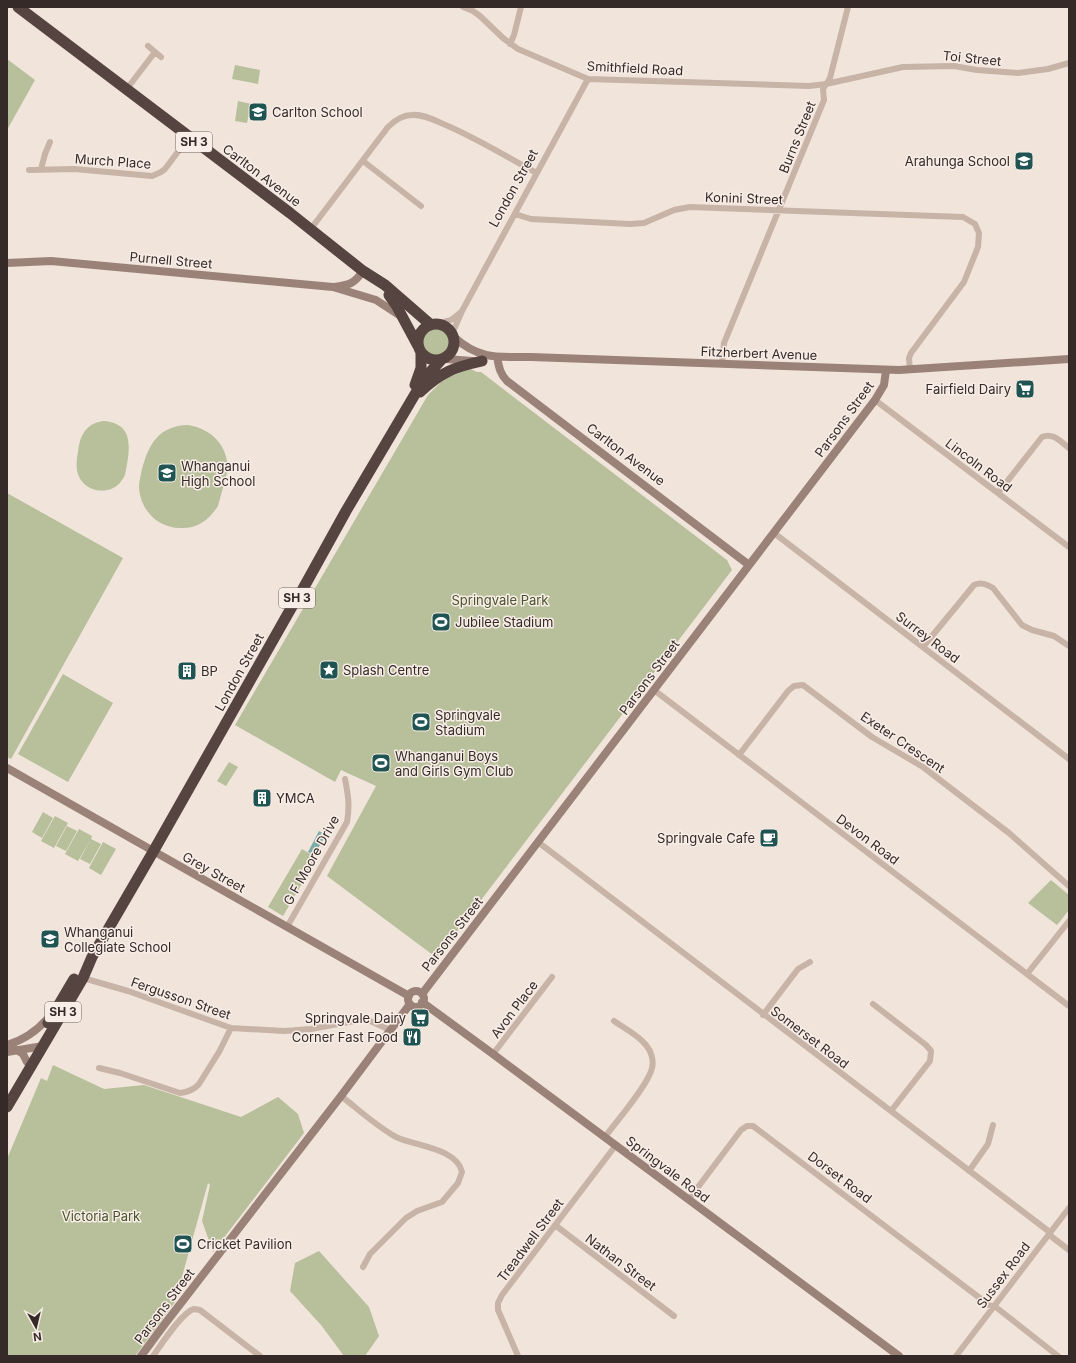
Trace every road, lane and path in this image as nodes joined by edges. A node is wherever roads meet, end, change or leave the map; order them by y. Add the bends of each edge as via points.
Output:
1 (18, 7) edge
2 (463, 7) edge
3 (521, 7) edge
4 (848, 7) edge
5 (510, 44) junction
6 (148, 46) dead end
7 (155, 52) junction
8 (161, 57) dead end
9 (1069, 63) edge
10 (588, 79) junction
11 (826, 84) junction
12 (126, 90) junction
13 (189, 137) junction
14 (50, 142) dead end
15 (363, 161) junction
16 (41, 169) junction
17 (29, 170) dead end
18 (537, 173) junction
19 (421, 206) dead end
20 (779, 210) junction
21 (515, 214) junction
22 (310, 230) junction
23 (7, 263) edge
24 (363, 271) junction
25 (375, 280) junction
26 (334, 288) junction
27 (462, 311) junction
28 (404, 319) junction
29 (434, 324) junction
30 (453, 335) junction
31 (420, 349) junction
32 (497, 358) junction
33 (1069, 359) edge
34 (443, 360) junction
35 (482, 361) junction
36 (722, 364) junction
37 (886, 370) junction
38 (910, 370) junction
39 (875, 400) junction
40 (411, 401) junction
41 (1069, 448) edge
42 (998, 493) junction
43 (774, 533) junction
44 (1069, 547) edge
45 (749, 565) junction
46 (1069, 646) edge
47 (923, 647) junction
48 (654, 690) junction
49 (739, 755) junction
50 (1069, 759) edge
51 (7, 768) edge
52 (345, 779) dead end
53 (538, 842) junction
54 (154, 852) junction
55 (1068, 883) edge
56 (1069, 921) edge
57 (287, 927) junction
58 (92, 957) junction
59 (810, 962) dead end
60 (1028, 974) junction
61 (552, 977) dead end
62 (83, 978) junction
63 (422, 994) junction
64 (409, 1000) junction
65 (422, 1002) junction
66 (59, 1003) junction
67 (873, 1004) dead end
68 (1069, 1006) edge
69 (763, 1015) junction
70 (614, 1020) dead end
71 (231, 1028) junction
72 (390, 1030) junction
73 (7, 1045) edge
74 (39, 1047) junction
75 (17, 1050) junction
76 (7, 1052) edge
77 (493, 1054) junction
78 (27, 1062) junction
79 (100, 1068) dead end
80 (14, 1093) junction
81 (341, 1096) junction
82 (7, 1107) edge
83 (891, 1112) junction
84 (993, 1125) dead end
85 (605, 1137) junction
86 (616, 1145) junction
87 (969, 1171) junction
88 (689, 1199) junction
89 (1069, 1208) edge
90 (555, 1225) junction
91 (1049, 1233) junction
92 (1069, 1250) edge
93 (363, 1267) dead end
94 (993, 1307) junction
95 (674, 1316) dead end
96 (142, 1356) edge
97 (153, 1356) edge
98 (260, 1356) edge
99 (518, 1356) edge
100 (899, 1356) edge
101 (956, 1356) edge
102 (1058, 1356) edge

1 - 12 highway, Carlton Avenue / SH 3
2 - 5 street, Smithfield Road via 480,16
3 - 5 street
4 - 11 street, Burns Street via 830,78
5 - 10 street, Smithfield Road
6 - 7 street
7 - 8 street
7 - 12 street
9 - 11 street, Toi Street via 1018,73 954,66 903,67
10 - 11 street, Smithfield Road via 809,86
10 - 18 street, London Street
11 - 20 street, Burns Street via 823,89 824,100
12 - 13 highway, Carlton Avenue / SH 3
13 - 16 street, Murch Place via 166,169 152,176 74,169
13 - 22 highway, Carlton Avenue / SH 3
14 - 16 street
15 - 18 street via 393,122 405,116 418,115 468,134
15 - 19 street
15 - 22 street
16 - 17 street, Murch Place
18 - 21 street, London Street
20 - 21 street, Konini Street via 690,207 674,210 644,223 630,224 531,219
20 - 36 street, Burns Street via 724,343
20 - 38 street, Konini Street via 963,217 975,224 979,233 978,247 964,282 911,353
21 - 27 street, London Street
22 - 24 highway, Carlton Avenue / SH 3
23 - 26 main road, Purnell Street via 51,261
24 - 25 highway, Carlton Avenue / SH 3
24 - 26 main road, Purnell Street via 350,284
25 - 28 highway, Carlton Avenue / SH 3 via 390,296
25 - 29 highway, Carlton Avenue / SH 3
26 - 28 main road, Purnell Street via 377,300
27 - 29 street, London Street via 451,320
27 - 30 street, London Street
28 - 31 highway, Carlton Avenue / SH 3
29 - 30 highway, SH 3 via 443,325
29 - 31 highway, SH 3 via 422,331 418,340
30 - 32 main road, Fitzherbert Avenue via 472,351
30 - 34 highway, SH 3 via 454,346 450,355
31 - 34 highway via 431,359
31 - 40 highway, London Street / SH 3 via 421,368
32 - 35 main road
32 - 36 main road, Fitzherbert Avenue
32 - 45 main road, Carlton Avenue via 499,371 507,381
33 - 38 main road, Fitzherbert Avenue
34 - 35 main road
34 - 40 highway, London Street / SH 3 via 424,379
35 - 40 highway via 450,369 428,384
36 - 37 main road, Fitzherbert Avenue
37 - 38 main road, Fitzherbert Avenue
37 - 39 main road, Parsons Street via 884,385
39 - 42 street, Lincoln Road
39 - 43 main road, Parsons Street
40 - 54 highway, London Street / SH 3 via 346,510
41 - 42 street via 1052,436 1042,437
42 - 44 street, Lincoln Road
43 - 45 main road, Parsons Street
43 - 47 street, Surrey Road
45 - 48 main road, Parsons Street
46 - 47 street via 1054,636 1022,625 993,588 979,583 974,585
47 - 50 street, Surrey Road
48 - 49 street, Devon Road
48 - 53 main road, Parsons Street
49 - 55 street, Exeter Crescent via 788,690 803,685 872,737 924,767
49 - 60 street, Devon Road
51 - 54 main road, Grey Street
52 - 57 street, G F Moore Drive via 349,801 347,822
53 - 63 main road, Parsons Street
53 - 69 street, Somerset Road
54 - 57 main road, Grey Street
54 - 58 highway, London Street / SH 3
56 - 60 street
57 - 64 main road, Grey Street
58 - 62 highway, London Street / SH 3
58 - 66 highway, London Street / SH 3 via 76,975
59 - 69 street via 798,970
60 - 68 street, Devon Road
61 - 77 street, Avon Place
62 - 71 street, Fergusson Street via 128,991
62 - 74 highway, London Street / SH 3
63 - 64 main road via 415,991
63 - 65 main road
64 - 65 main road via 416,1006
64 - 72 main road, Parsons Street
65 - 77 main road, Springvale Road
66 - 73 main road via 36,1030
66 - 74 highway, London Street / SH 3
67 - 83 street via 931,1050 930,1061
69 - 83 street, Somerset Road
70 - 85 street via 646,1045 653,1058 653,1064 650,1075
71 - 72 street, Fergusson Street via 284,1031 368,1020
71 - 79 street via 199,1084 190,1091 180,1093
72 - 81 main road, Parsons Street
74 - 75 main road
74 - 78 highway, London Street / SH 3
74 - 80 highway, London Street / SH 3 via 21,1085
75 - 76 main road
75 - 78 main road
77 - 85 main road, Springvale Road
78 - 80 highway, London Street / SH 3
80 - 82 highway, London Street / SH 3
81 - 93 street via 394,1136 444,1153 459,1164 462,1172 458,1182 442,1202 406,1218 370,1254
81 - 96 main road, Parsons Street
83 - 87 street, Somerset Road
84 - 87 street via 988,1144
85 - 86 main road, Springvale Road
86 - 88 main road, Springvale Road
86 - 90 street, Treadwell Street
87 - 91 street, Somerset Road
88 - 94 street, Dorset Road via 741,1130 753,1126
88 - 100 main road, Springvale Road
89 - 91 street, Sussex Road
90 - 95 street, Nathan Street
90 - 99 street, Treadwell Street via 498,1302 498,1310
91 - 92 street, Somerset Road
91 - 94 street, Sussex Road
94 - 101 street, Sussex Road
94 - 102 street
97 - 98 street via 187,1312 194,1308

